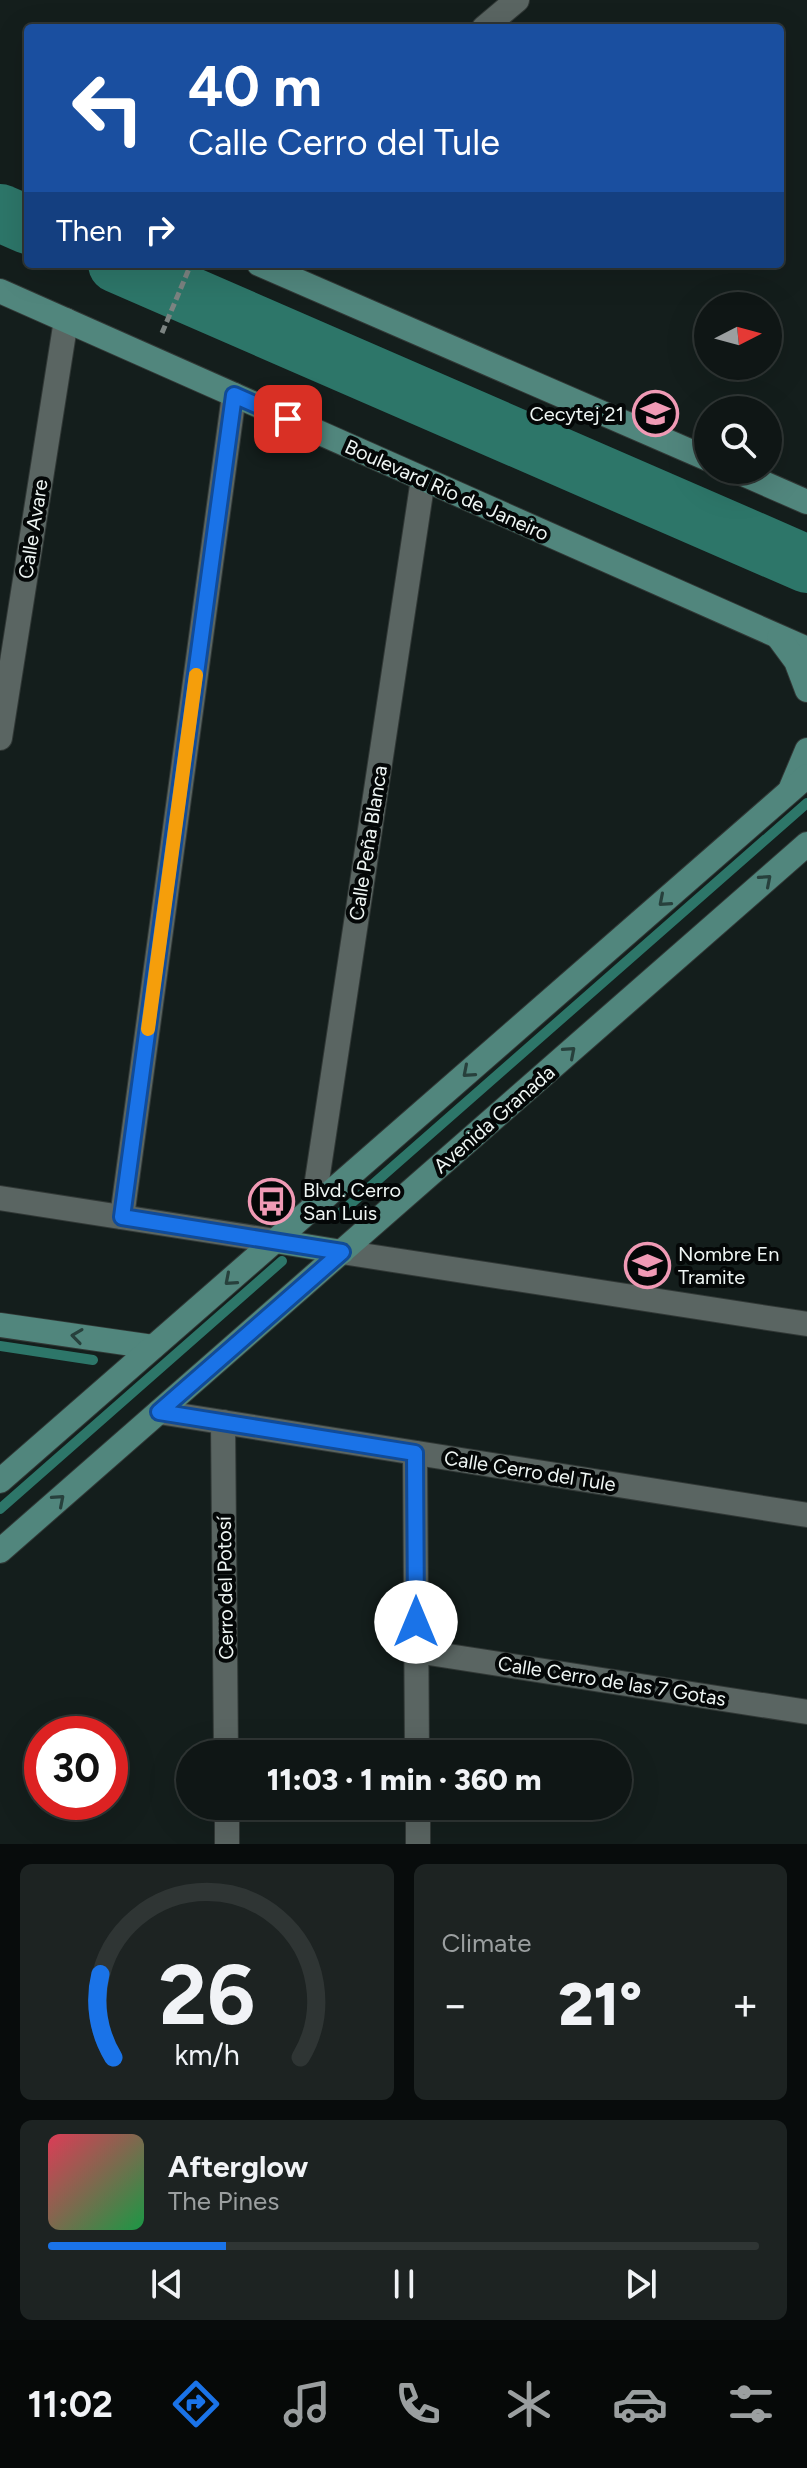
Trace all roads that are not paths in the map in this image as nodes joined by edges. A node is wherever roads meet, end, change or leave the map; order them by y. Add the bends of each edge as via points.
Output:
1 (517, 0) edge
2 (494, 24) edge
3 (268, 268) edge
4 (0, 291) edge
5 (66, 320) junction
6 (234, 395) junction
7 (694, 453) edge
8 (423, 479) junction
9 (766, 484) edge
10 (807, 502) edge
11 (778, 636) junction
12 (807, 649) edge
13 (807, 690) edge
14 (0, 738) edge
15 (807, 750) edge
16 (798, 784) edge
17 (807, 844) edge
18 (0, 1198) edge
19 (313, 1207) junction
20 (122, 1217) junction
21 (275, 1241) junction
22 (342, 1252) junction
23 (807, 1324) edge
24 (0, 1325) edge
25 (153, 1347) junction
26 (159, 1412) junction
27 (223, 1422) junction
28 (415, 1453) junction
29 (0, 1481) edge
30 (807, 1515) edge
31 (0, 1551) edge
32 (416, 1651) junction
33 (807, 1712) edge
34 (226, 1740) edge
35 (417, 1740) edge
36 (227, 1820) edge
37 (418, 1820) edge
38 (227, 1844) edge
39 (418, 1844) edge

1 - 2 street
3 - 7 main road
4 - 5 main road, Boulevard Río de Janeiro
5 - 6 main road, Boulevard Río de Janeiro
5 - 14 street, Calle Avare
6 - 8 main road, Boulevard Río de Janeiro
6 - 20 street
8 - 11 main road, Boulevard Río de Janeiro
8 - 19 street, Calle Peña Blanca
9 - 10 main road
11 - 12 main road, Boulevard Río de Janeiro
11 - 13 main road via 796,661
15 - 16 main road
16 -> 19 main road
22 -> 17 main road, Avenida Granada
18 - 20 street
19 - 21 main road
20 - 21 street
21 - 22 main road
21 -> 25 main road
22 - 23 street
22 - 26 main road, Avenida Granada
25 -> 24 main road
25 - 29 main road
26 - 27 street, Calle Cerro del Tule
31 -> 26 main road, Avenida Granada
27 - 28 street, Calle Cerro del Tule
27 - 34 street, Cerro del Potosí
28 - 30 street, Calle Cerro del Tule
28 - 32 street
32 - 33 street, Calle Cerro de las 7 Gotas
32 - 35 street
36 - 38 street
37 - 39 street

